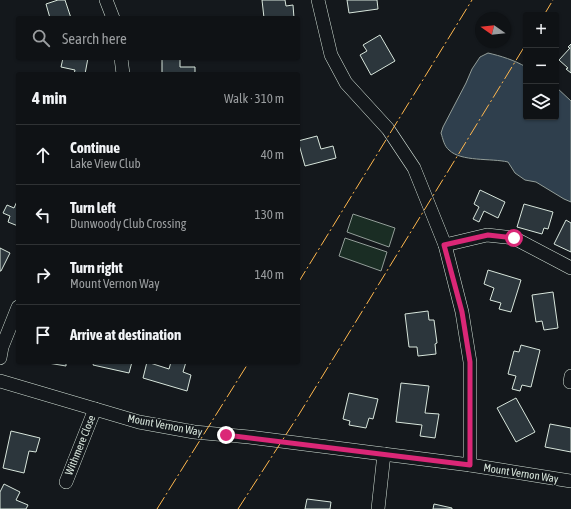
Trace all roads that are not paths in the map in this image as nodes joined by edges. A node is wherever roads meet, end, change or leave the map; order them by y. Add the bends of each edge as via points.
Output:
1 (106, 0) edge
2 (318, 0) edge
3 (112, 16) edge
4 (121, 60) edge
5 (122, 72) edge
6 (444, 245) junction
7 (571, 268) edge
8 (16, 312) edge
9 (0, 358) edge
10 (0, 381) edge
11 (95, 408) junction
12 (384, 454) junction
13 (470, 465) junction
14 (571, 481) edge
15 (66, 482) dead end
16 (378, 509) edge

1 - 3 street
2 - 6 street via 330,55 346,83 388,129 414,168
4 - 5 street
6 - 7 street via 488,235 514,238
6 - 13 street via 462,312 470,362
8 - 9 street
10 - 11 street, Mount Vernon Way
11 - 12 street, Mount Vernon Way via 139,422 194,432
11 - 15 street, Withmere Close
12 - 13 street, Mount Vernon Way
12 - 16 street
13 - 14 street, Mount Vernon Way

